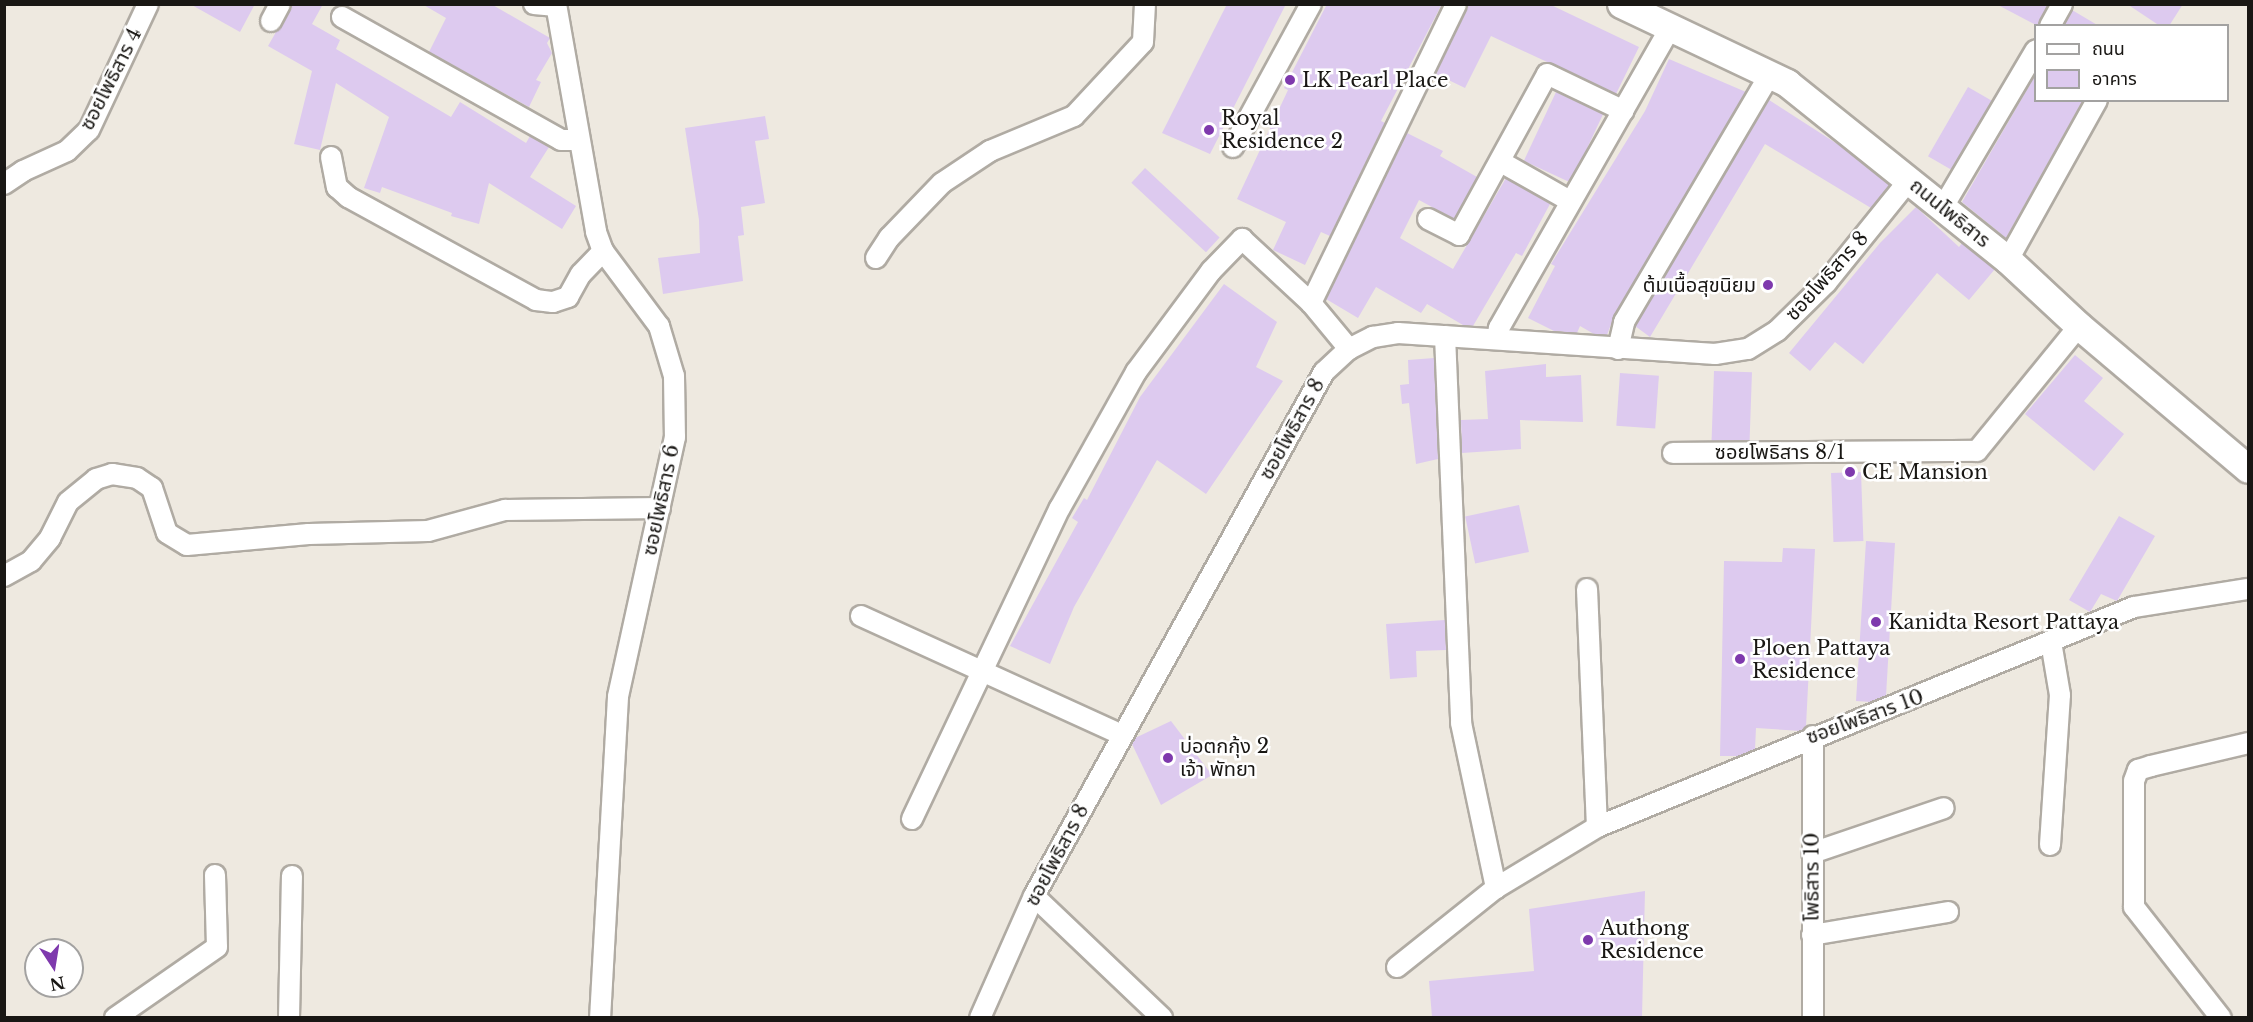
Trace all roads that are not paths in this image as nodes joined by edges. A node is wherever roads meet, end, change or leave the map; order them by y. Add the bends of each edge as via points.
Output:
1 (148, 4) edge
2 (534, 4) edge
3 (1145, 4) edge
4 (1311, 4) edge
5 (1456, 4) edge
6 (1621, 4) edge
7 (2062, 4) edge
8 (556, 5) edge
9 (342, 17) dead end
10 (2051, 24) edge
11 (1671, 26) junction
12 (2034, 53) edge
13 (1770, 74) junction
14 (2096, 102) edge
15 (1624, 111) junction
16 (579, 140) junction
17 (1233, 147) dead end
18 (331, 157) dead end
19 (1501, 162) junction
20 (1909, 180) junction
21 (4, 184) edge
22 (1570, 201) junction
23 (1943, 207) junction
24 (1428, 219) dead end
25 (603, 251) junction
26 (876, 258) dead end
27 (2008, 260) junction
28 (1311, 303) junction
29 (2079, 326) junction
30 (1445, 336) junction
31 (1497, 339) junction
32 (1349, 349) junction
33 (1618, 349) junction
34 (1673, 453) dead end
35 (2248, 469) edge
36 (660, 508) junction
37 (4, 576) edge
38 (1587, 589) dead end
39 (2248, 589) edge
40 (861, 616) dead end
41 (2051, 642) junction
42 (986, 669) junction
43 (1122, 735) junction
44 (1813, 736) junction
45 (2248, 743) edge
46 (1944, 808) dead end
47 (912, 819) dead end
48 (1597, 827) junction
49 (2050, 845) dead end
50 (1812, 854) junction
51 (215, 875) dead end
52 (292, 876) dead end
53 (1496, 888) junction
54 (1034, 896) junction
55 (1948, 912) dead end
56 (1812, 935) junction
57 (1397, 967) dead end
58 (115, 1017) edge
59 (289, 1017) edge
60 (600, 1017) edge
61 (980, 1017) edge
62 (1162, 1017) edge
63 (1813, 1017) edge
64 (2221, 1017) edge

1 - 21 street, ซอยโพธิสาร 4 via 89,130 67,151 22,171
2 - 8 street
3 - 26 street via 1143,42 1074,116 990,151 942,183 889,238
4 - 17 street
5 - 28 street
6 - 11 street, ถนนโพธิสาร
7 - 10 street
8 - 16 street, ซอยโพธิสาร 6
9 - 16 street via 561,140
11 - 13 street, ถนนโพธิสาร
11 - 15 street
12 - 23 street
13 - 20 street, ถนนโพธิสาร via 1787,83
13 - 33 street via 1624,322
14 - 27 street
15 - 19 street via 1547,74
15 - 22 street
16 - 25 street, ซอยโพธิสาร 6 via 591,214
18 - 25 street via 337,187 348,198 536,300 554,302 568,297 581,274
19 - 22 street
19 - 24 street via 1459,235
20 - 23 street, ถนนโพธิสาร
20 - 33 street, ซอยโพธิสาร 8 via 1827,283 1777,331 1748,349 1714,354
22 - 31 street via 1499,328
23 - 27 street, ถนนโพธิสาร
25 - 36 street, ซอยโพธิสาร 6 via 659,326 674,376 675,437
27 - 29 street, ถนนโพธิสาร
28 - 32 street
28 - 42 street via 1242,239 1211,271 1130,382 1060,508
29 - 34 street, ซอยโพธิสาร 8/1 via 1977,451
29 - 35 street, ถนนโพธิสาร
30 - 31 street, ซอยโพธิสาร 8
30 - 32 street, ซอยโพธิสาร 8 via 1398,333 1373,338
30 - 53 street via 1461,723
31 - 33 street, ซอยโพธิสาร 8
32 - 43 street, ซอยโพธิสาร 8 via 1324,372
36 - 37 street via 505,510 428,531 309,534 187,545 167,533 152,488 137,478 112,474 96,479 68,502 50,538 31,561
36 - 60 street, ซอยโพธิสาร 6 via 618,697
38 - 48 street
39 - 41 street, ซอยโพธิสาร 10 via 2134,608
40 - 42 street
41 - 44 street, ซอยโพธิสาร 10 via 1837,730
41 - 49 street via 2060,695
42 - 43 street
42 - 47 street
43 - 54 street, ซอยโพธิสาร 8
44 - 48 street, ซอยโพธิสาร 10
44 - 50 street, โพธิสาร 10
45 - 64 street via 2138,770 2134,781 2134,907
46 - 50 street
48 - 53 street, ซอยโพธิสาร 10
50 - 56 street, โพธิสาร 10
51 - 58 street via 217,947
52 - 59 street
53 - 57 street, ซอยโพธิสาร 10
54 - 61 street, ซอยโพธิสาร 8
54 - 62 street
55 - 56 street
56 - 63 street, โพธิสาร 10

